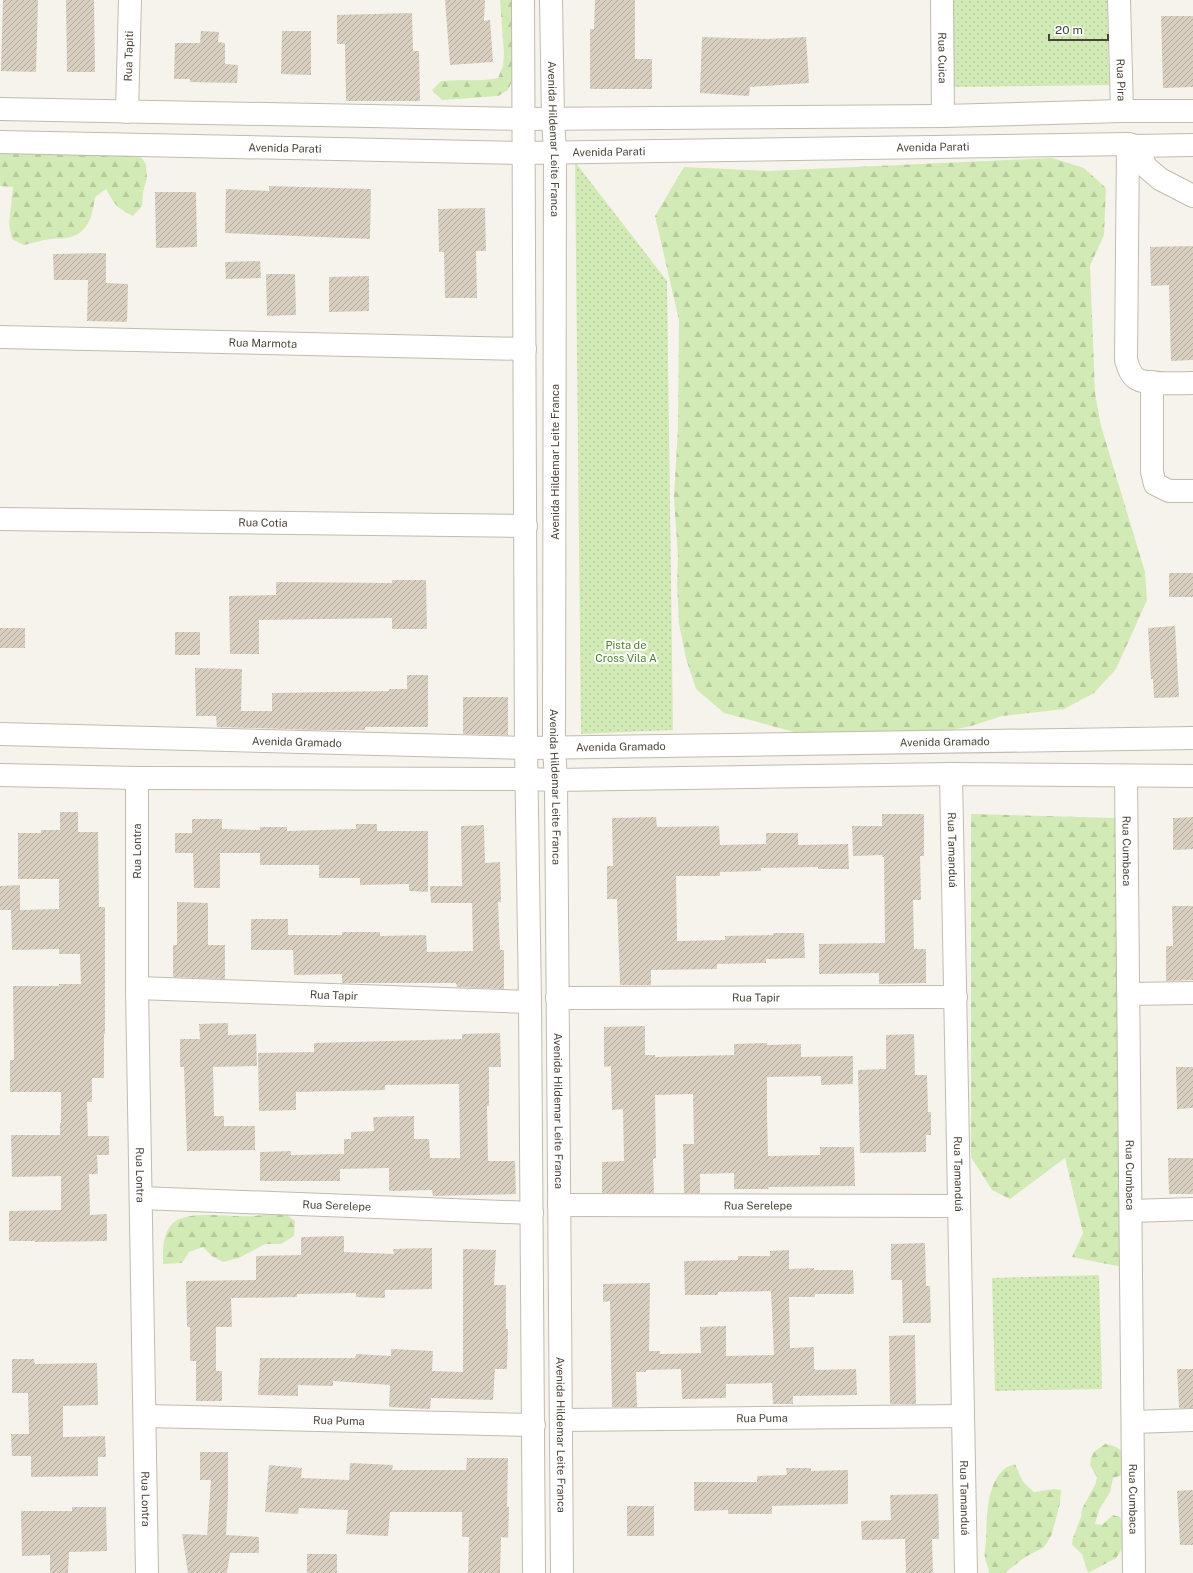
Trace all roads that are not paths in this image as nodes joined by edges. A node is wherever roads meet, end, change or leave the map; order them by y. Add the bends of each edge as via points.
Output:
1 (130, 0) edge
2 (523, 0) edge
3 (551, 0) edge
4 (942, 0) edge
5 (1119, 0) edge
6 (0, 109) edge
7 (1122, 111) junction
8 (1193, 111) edge
9 (127, 112) junction
10 (943, 116) junction
11 (553, 118) junction
12 (523, 119) junction
13 (0, 142) edge
14 (1132, 145) junction
15 (1193, 145) edge
16 (555, 152) junction
17 (524, 153) junction
18 (1193, 196) edge
19 (0, 337) edge
20 (525, 349) junction
21 (1152, 382) junction
22 (1193, 383) edge
23 (1193, 492) edge
24 (0, 519) edge
25 (526, 526) junction
26 (0, 734) edge
27 (1193, 738) edge
28 (554, 747) junction
29 (526, 748) junction
30 (951, 774) junction
31 (0, 775) edge
32 (1126, 776) junction
33 (1193, 776) edge
34 (137, 778) junction
35 (526, 779) junction
36 (556, 780) junction
37 (137, 988) junction
38 (1193, 993) edge
39 (1129, 994) junction
40 (956, 997) junction
41 (557, 998) junction
42 (530, 1002) junction
43 (141, 1198) junction
44 (559, 1205) junction
45 (958, 1206) junction
46 (1193, 1209) edge
47 (1131, 1211) junction
48 (532, 1213) junction
49 (145, 1416) junction
50 (962, 1416) junction
51 (562, 1420) junction
52 (1193, 1420) edge
53 (1133, 1422) junction
54 (534, 1425) junction
55 (147, 1573) edge
56 (534, 1573) edge
57 (562, 1573) edge
58 (966, 1573) edge
59 (1134, 1573) edge

1 - 9 street, Rua Tapiti
2 - 12 street
3 - 11 street, Avenida Hildemar Leite Franca
4 - 10 street, Rua Cuica
5 - 7 street, Rua Pira
6 - 9 street
7 - 8 street
7 - 10 street
9 - 12 street
10 - 11 street
11 - 12 street
11 - 16 street, Avenida Hildemar Leite Franca
12 - 17 street
13 - 17 street, Avenida Parati
14 - 15 street, Avenida Parati
14 - 16 street, Avenida Parati
14 - 18 street via 1146,167 1160,179
14 - 21 street via 1126,360 1136,378
16 - 17 street, Avenida Parati
16 - 28 street, Avenida Hildemar Leite Franca
17 - 20 street
19 - 20 street, Rua Marmota
20 - 25 street
21 - 22 street
21 - 23 street via 1152,472 1155,484 1169,491
24 - 25 street, Rua Cotia
25 - 29 street
26 - 29 street, Avenida Gramado
27 - 28 street, Avenida Gramado
28 - 29 street, Avenida Gramado
28 - 36 street, Avenida Hildemar Leite Franca
29 - 35 street
30 - 32 street
30 - 36 street
30 - 40 street, Rua Tamanduá
31 - 34 street
32 - 33 street
32 - 39 street, Rua Cumbaca
34 - 35 street
34 - 37 street, Rua Lontra
35 - 36 street
35 - 42 street
36 - 41 street, Avenida Hildemar Leite Franca
37 - 42 street, Rua Tapir
37 - 43 street, Rua Lontra
38 - 39 street
39 - 47 street, Rua Cumbaca
40 - 41 street, Rua Tapir
40 - 45 street, Rua Tamanduá
41 - 44 street, Avenida Hildemar Leite Franca
42 - 48 street
43 - 48 street, Rua Serelepe
43 - 49 street, Rua Lontra
44 - 45 street, Rua Serelepe
44 - 51 street, Avenida Hildemar Leite Franca
45 - 50 street, Rua Tamanduá
46 - 47 street
47 - 53 street, Rua Cumbaca
48 - 54 street
49 - 54 street, Rua Puma
49 - 55 street, Rua Lontra
50 - 51 street, Rua Puma
50 - 58 street, Rua Tamanduá
51 - 57 street, Avenida Hildemar Leite Franca
52 - 53 street
53 - 59 street, Rua Cumbaca
54 - 56 street

